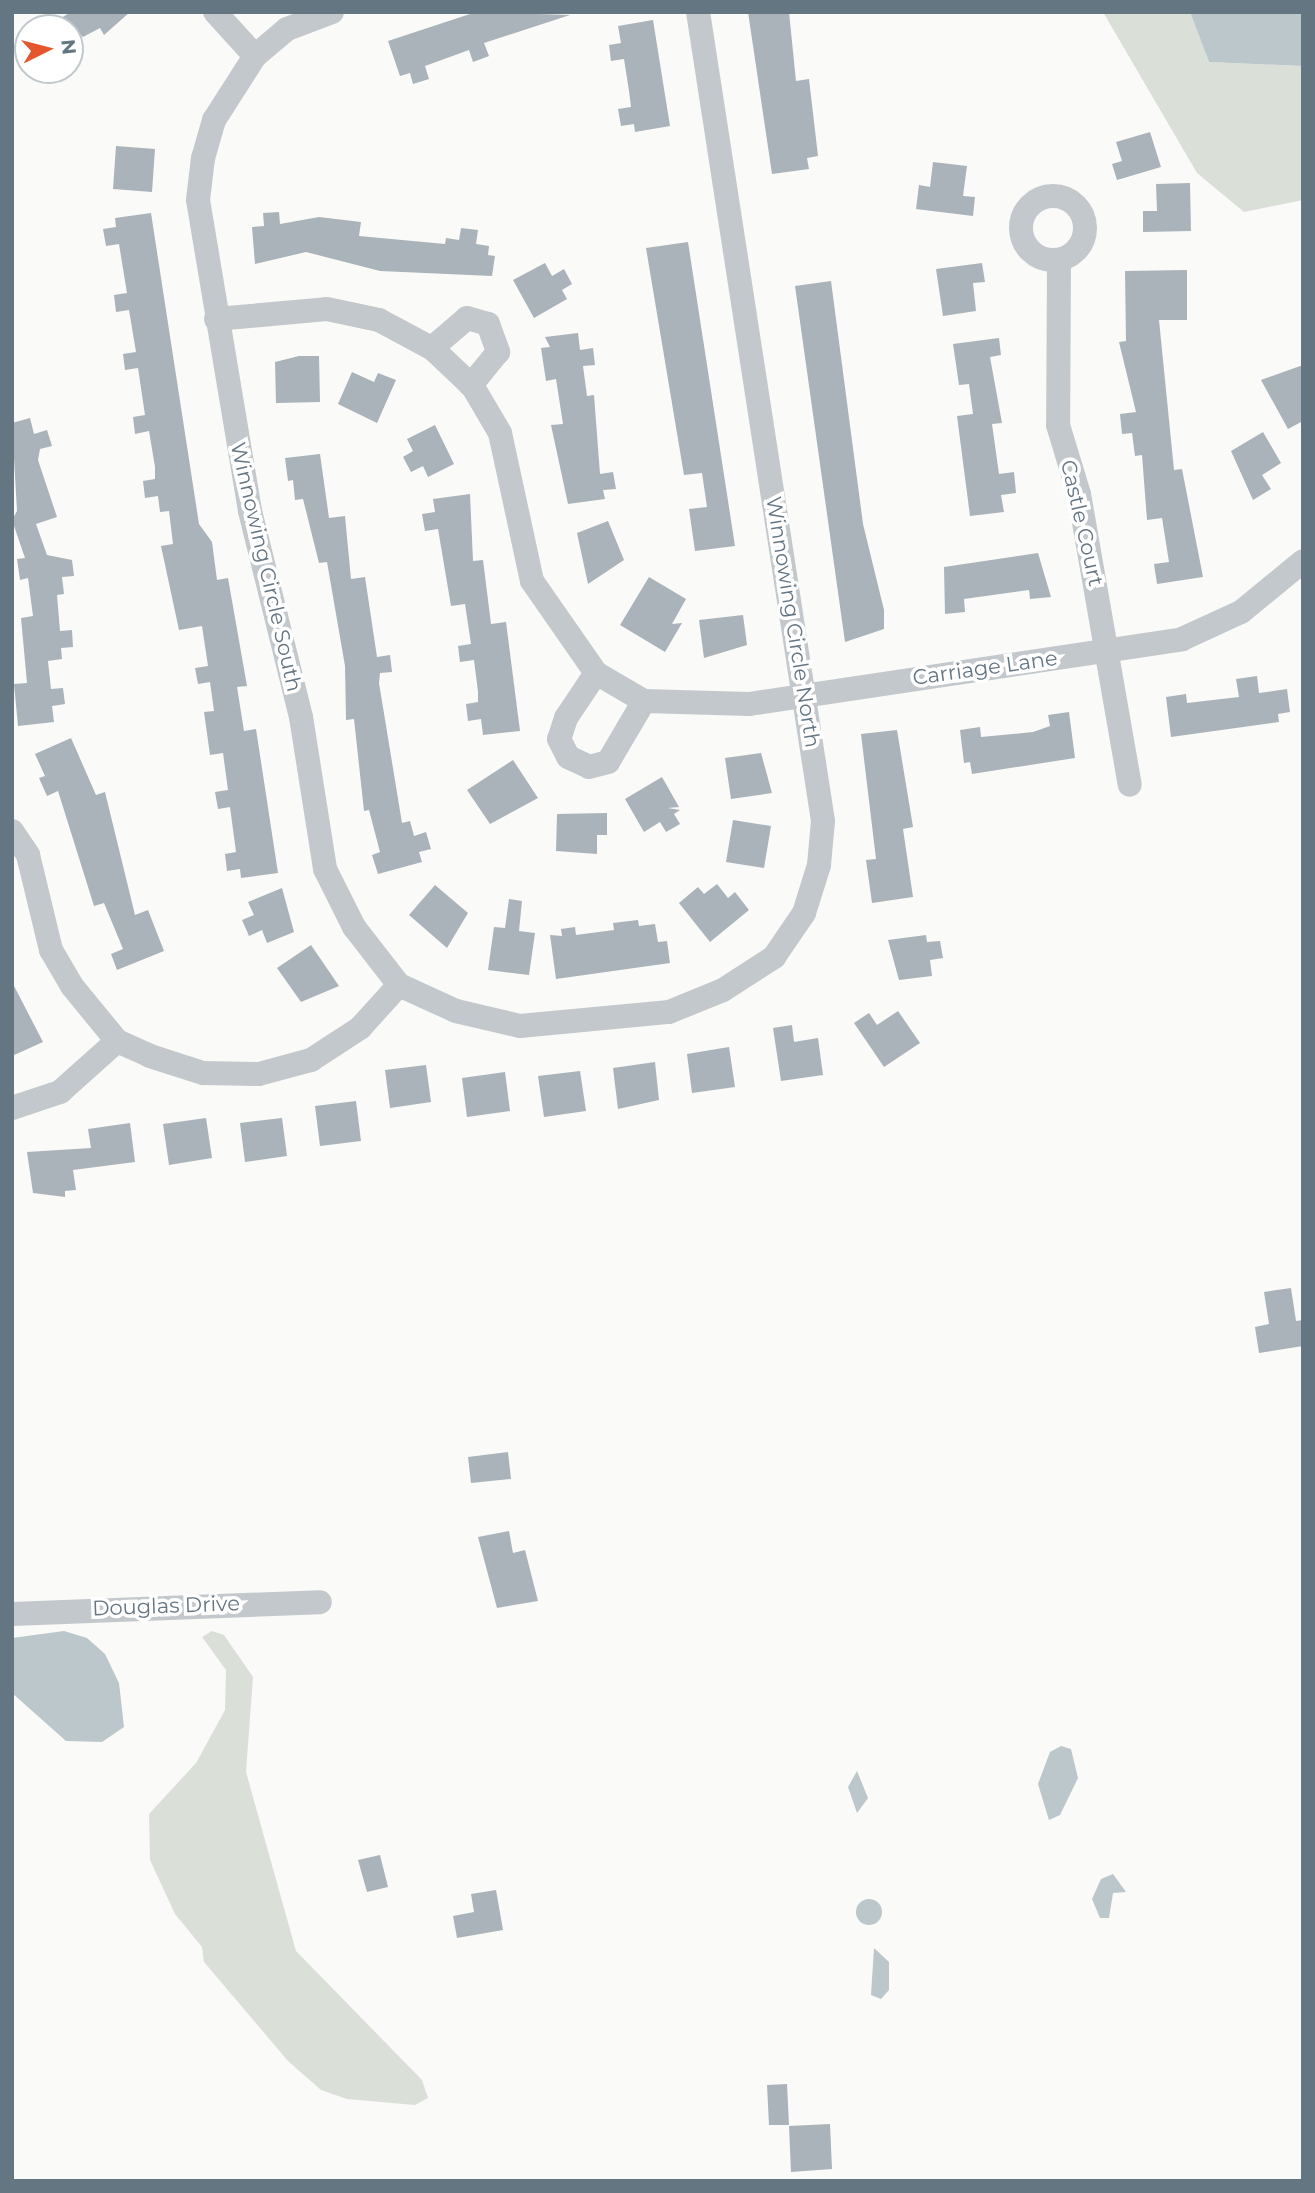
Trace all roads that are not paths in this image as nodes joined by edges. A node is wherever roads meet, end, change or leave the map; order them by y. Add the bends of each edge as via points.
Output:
1 (215, 12) edge
2 (332, 12) edge
3 (698, 12) edge
4 (255, 56) junction
5 (1059, 260) dead end
6 (216, 319) junction
7 (432, 348) junction
8 (471, 385) junction
9 (1303, 561) edge
10 (1109, 650) junction
11 (596, 673) junction
12 (805, 696) junction
13 (645, 701) junction
14 (1130, 785) dead end
15 (12, 831) edge
16 (399, 985) junction
17 (520, 1026) joint
18 (117, 1041) junction
19 (12, 1108) edge
20 (320, 1602) dead end
21 (12, 1614) edge

1 - 4 street
2 - 4 street, Winnowing Circle South via 287,29
3 - 12 street, Winnowing Circle North
4 - 6 street, Winnowing Circle South via 214,120 203,158 198,200
5 - 10 street, Castle Court via 1058,425 1080,494
6 - 7 street, Carriage Lane via 327,309 379,320
6 - 16 street, Winnowing Circle South via 250,511 300,717 326,869 355,927
7 - 8 street, Carriage Lane
7 - 8 street via 467,317 488,324 498,352
8 - 11 street, Carriage Lane via 500,433 532,581
9 - 10 street, Carriage Lane via 1241,612 1208,628
10 - 12 street, Carriage Lane
10 - 14 street, Castle Court
11 - 13 street, Carriage Lane
11 - 13 street via 566,718 559,739 568,757 589,767 608,762
12 - 13 street, Carriage Lane via 711,706
12 - 17 street, Winnowing Circle North via 823,821 819,865 804,913 775,957 723,990 668,1012
15 - 18 street via 28,855 51,950 92,1016
16 - 17 street, Winnowing Circle South via 456,1011
16 - 18 street via 360,1028 311,1060 259,1074 204,1073
18 - 19 street via 60,1092
20 - 21 street, Douglas Drive

